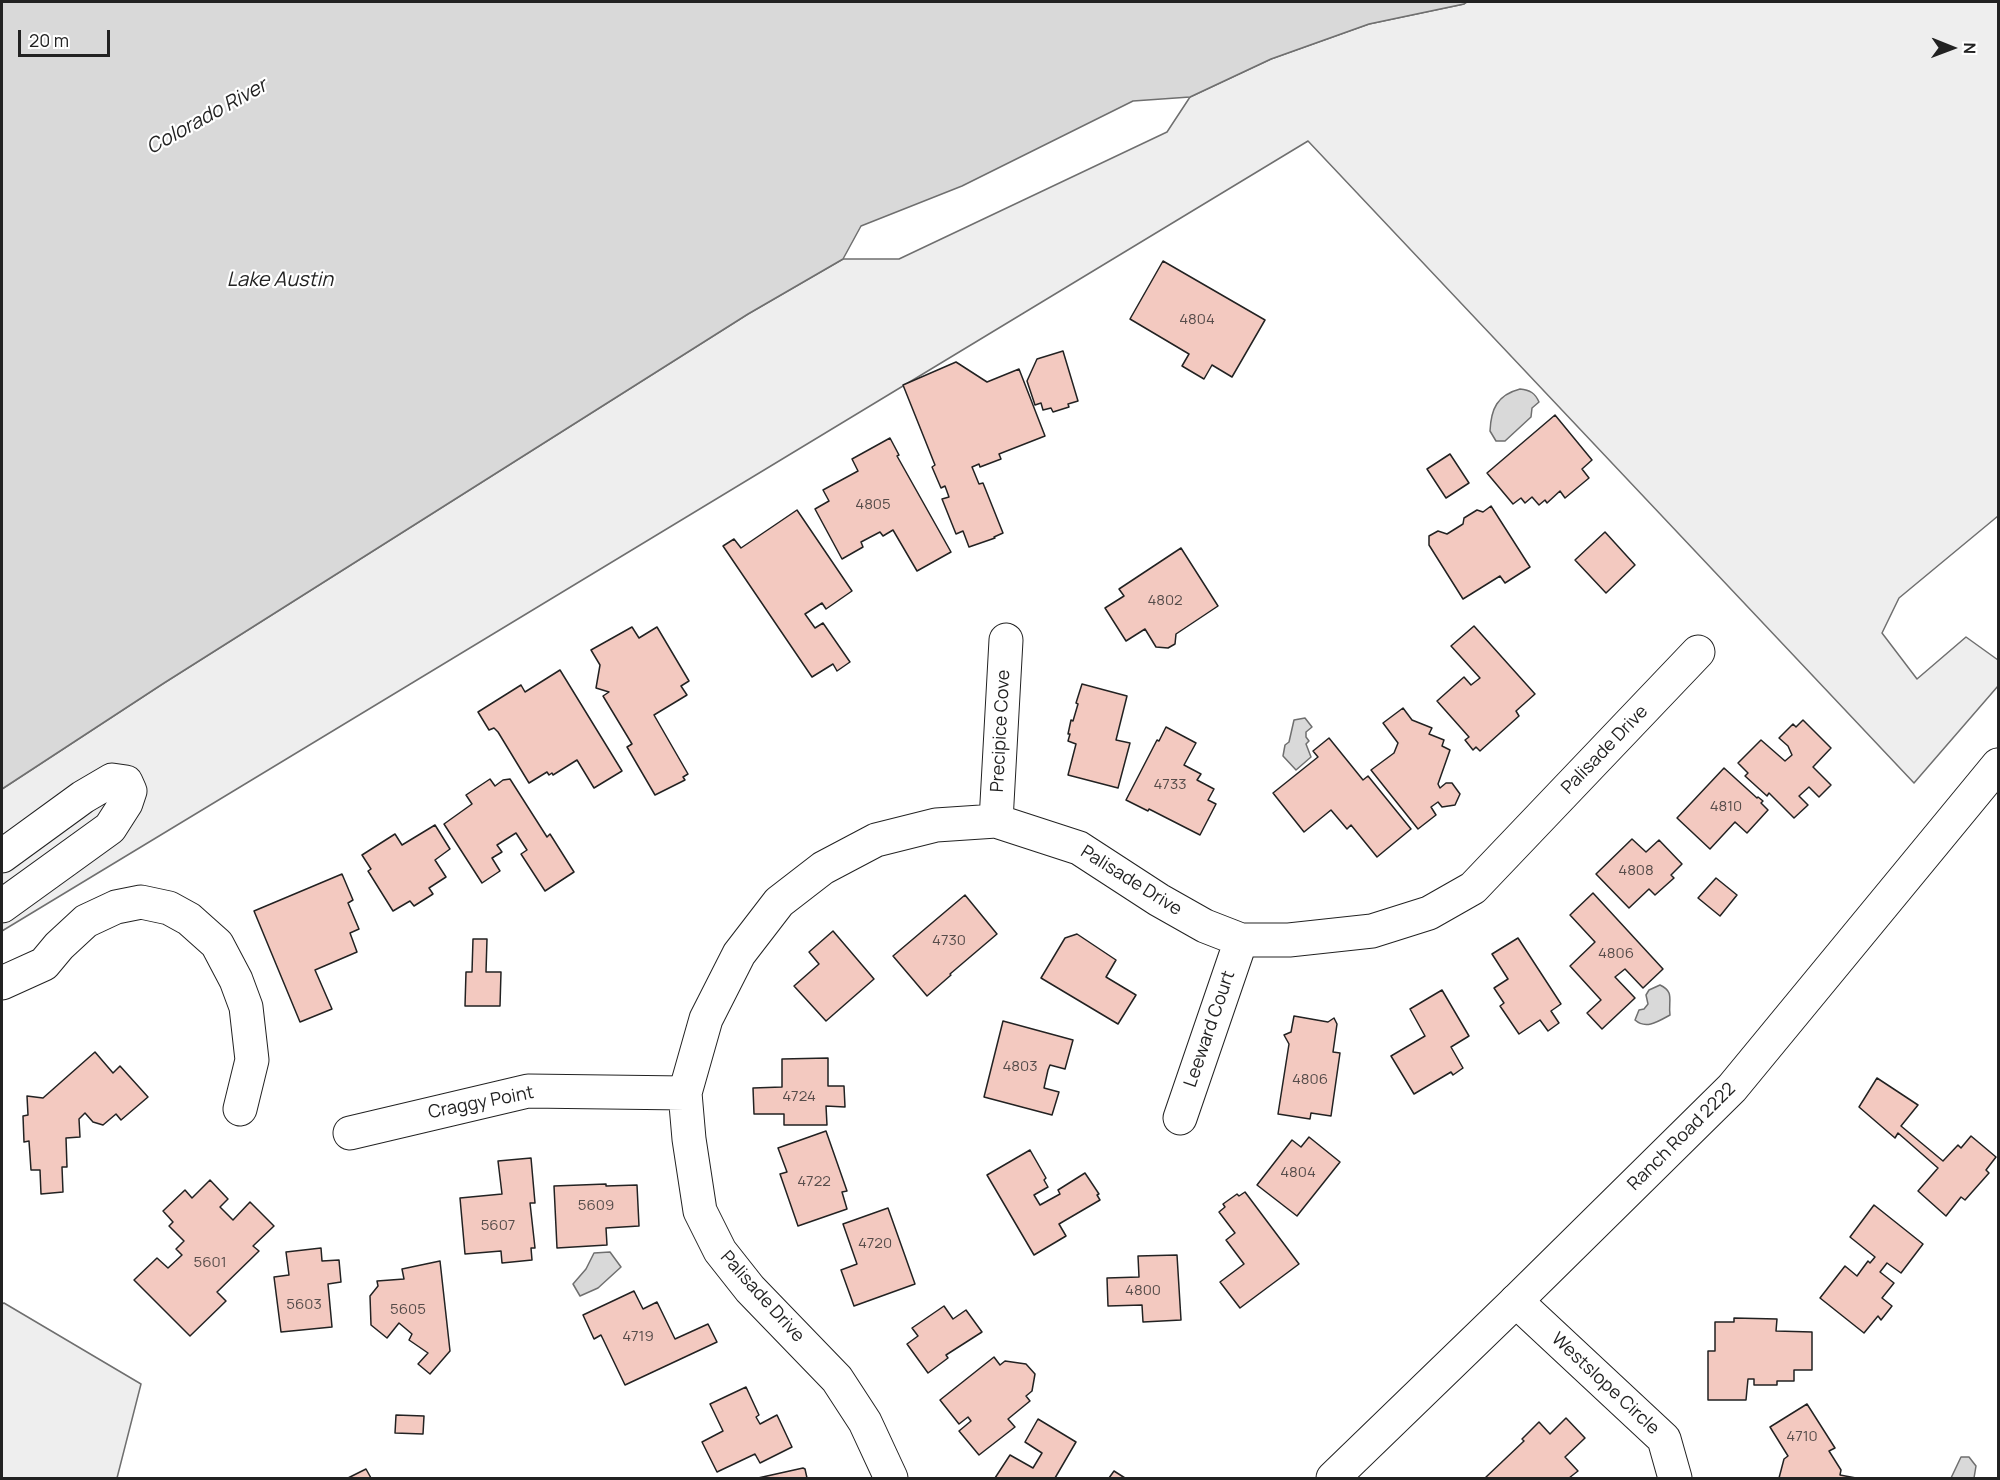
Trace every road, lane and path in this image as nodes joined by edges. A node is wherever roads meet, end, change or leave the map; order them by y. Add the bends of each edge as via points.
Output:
1 (1006, 640) dead end
2 (1698, 652) dead end
3 (1998, 765) edge
4 (996, 821) junction
5 (2, 856) edge
6 (2, 906) edge
7 (1241, 940) junction
8 (2, 983) edge
9 (685, 1093) junction
10 (240, 1109) dead end
11 (1180, 1118) dead end
12 (350, 1133) dead end
13 (1516, 1301) junction
14 (891, 1479) edge
15 (1333, 1479) edge
16 (1675, 1479) edge

1 - 4 street, Precipice Cove
2 - 7 street, Palisade Drive via 1473,888 1429,913 1372,931 1289,940
3 - 13 street, Ranch Road 2222 via 1732,1088
4 - 7 street, Palisade Drive via 1079,848 1159,900 1205,926
4 - 9 street, Palisade Drive via 936,825 876,840 823,868 779,902 738,954 706,1019
5 - 6 street via 83,797 112,780 126,782 130,791 126,803 110,828
7 - 11 street, Leeward Court
8 - 10 street via 44,964 86,921 116,907 141,902 168,908 189,919 217,944 246,1007 252,1060
9 - 12 street, Craggy Point via 528,1091
9 - 14 street, Palisade Drive via 700,1211 720,1251 750,1289 837,1379 865,1422
13 - 15 street, Ranch Road 2222
13 - 16 street, Westslope Circle via 1664,1439

